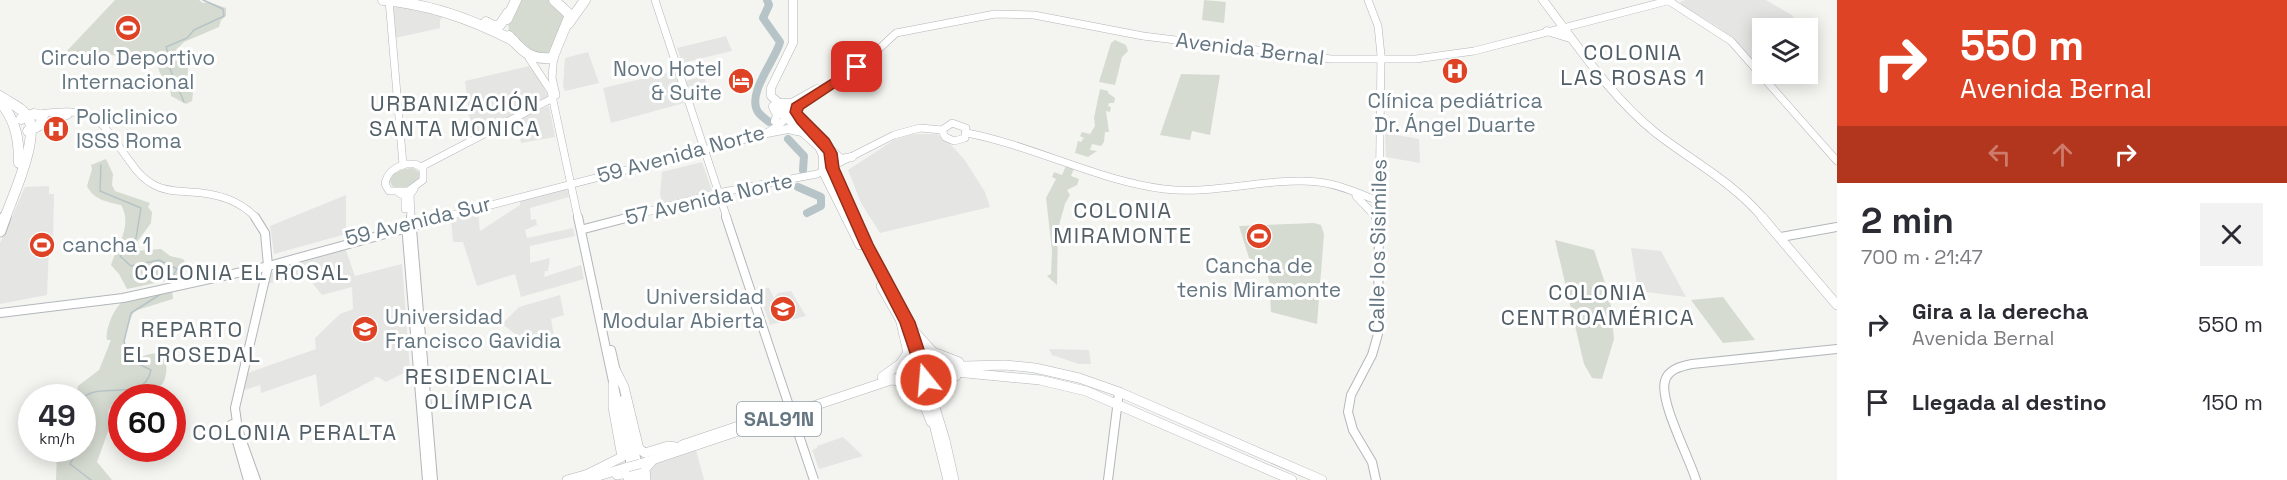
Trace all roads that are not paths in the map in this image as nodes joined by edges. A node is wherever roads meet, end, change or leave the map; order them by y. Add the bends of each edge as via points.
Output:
1 (383, 0) edge
2 (389, 0) edge
3 (414, 0) edge
4 (516, 0) edge
5 (554, 0) edge
6 (583, 0) edge
7 (655, 0) edge
8 (791, 0) edge
9 (1368, 0) edge
10 (1543, 0) edge
11 (1670, 0) edge
12 (566, 10) junction
13 (508, 13) junction
14 (1564, 27) junction
15 (1547, 31) junction
16 (561, 34) junction
17 (514, 41) junction
18 (1575, 42) junction
19 (553, 56) junction
20 (529, 58) junction
21 (1380, 61) junction
22 (841, 76) junction
23 (818, 89) junction
24 (0, 96) edge
25 (553, 98) junction
26 (0, 102) edge
27 (774, 104) junction
28 (797, 107) junction
29 (40, 114) junction
30 (787, 115) junction
31 (27, 116) junction
32 (775, 121) junction
33 (16, 128) junction
34 (35, 128) junction
35 (806, 130) junction
36 (942, 130) junction
37 (767, 133) junction
38 (967, 133) junction
39 (827, 146) junction
40 (702, 148) junction
41 (852, 157) junction
42 (1837, 161) edge
43 (403, 165) junction
44 (421, 167) junction
45 (832, 168) junction
46 (824, 172) junction
47 (573, 182) junction
48 (414, 189) junction
49 (1350, 191) junction
50 (399, 193) junction
51 (718, 193) junction
52 (1379, 201) junction
53 (1379, 220) junction
54 (0, 223) edge
55 (409, 225) junction
56 (1837, 227) edge
57 (584, 229) junction
58 (0, 231) edge
59 (1781, 237) junction
60 (267, 264) junction
61 (1837, 305) edge
62 (0, 311) edge
63 (900, 313) junction
64 (765, 332) junction
65 (1837, 349) edge
66 (772, 352) junction
67 (977, 364) junction
68 (951, 369) junction
69 (616, 371) junction
70 (981, 374) junction
71 (886, 378) junction
72 (613, 384) junction
73 (1119, 392) junction
74 (1117, 403) junction
75 (795, 411) junction
76 (774, 417) junction
77 (935, 429) junction
78 (1188, 433) junction
79 (1225, 439) junction
80 (945, 440) junction
81 (676, 447) junction
82 (654, 459) junction
83 (640, 461) junction
84 (590, 479) edge
85 (248, 480) edge
86 (256, 480) edge
87 (427, 480) edge
88 (433, 480) edge
89 (567, 480) edge
90 (629, 480) edge
91 (634, 480) edge
92 (641, 480) edge
93 (646, 480) edge
94 (814, 480) edge
95 (948, 480) edge
96 (954, 480) edge
97 (1108, 480) edge
98 (1292, 480) edge
99 (1322, 480) edge
100 (1376, 480) edge
101 (1696, 480) edge

1 - 2 highway
2 - 17 highway via 435,7
2 - 43 street
3 - 13 highway via 462,12 493,26 501,24
4 - 13 highway
5 - 12 highway
6 - 12 highway
6 - 16 highway
7 - 40 street
8 - 27 main road via 789,42 766,90 767,99
9 - 21 street, Calle los Sisimiles via 1379,31
10 - 14 main road
11 - 14 street, Avenida Bernal
11 - 42 street via 1731,41
12 - 16 highway via 570,15
13 - 17 highway via 506,30
14 - 15 street, Avenida Bernal
14 - 18 main road
15 - 18 main road
15 - 21 street, Avenida Bernal via 1441,57
16 - 19 highway
17 - 20 highway
18 - 59 main road via 1636,115 1741,193
19 - 20 highway
19 - 47 street via 552,78
20 - 25 street
21 - 22 street, Avenida Bernal via 1278,54 1143,36 1034,15 1000,14 899,31 874,55
21 - 52 street, Calle los Sisimiles
22 - 23 street, Avenida Bernal
22 - 28 street, Avenida Bernal
23 - 27 main road via 792,103
23 - 30 street, Avenida Bernal
24 - 31 highway
25 - 44 street
25 - 47 street
26 - 33 highway
27 - 30 main road
27 - 32 main road
28 - 30 street, Avenida Bernal
28 - 35 main road
29 - 31 highway
29 - 34 highway via 44,119
29 - 60 street via 90,114 104,124 153,185 219,195 246,207 264,232
30 - 32 street, 59 Avenida Norte
30 - 35 main road
30 - 37 street, 59 Avenida Norte
31 - 33 highway
31 - 34 highway
32 - 40 street, 59 Avenida Norte via 761,132
33 - 34 highway
33 - 54 highway via 17,174
34 - 58 highway
34 - 60 street via 67,116 97,122 150,187 211,196 241,207 261,231
35 - 37 main road
35 - 39 main road
35 - 46 main road via 822,152
36 - 38 street via 955,123 964,126
36 - 38 street via 945,137 954,141 963,139
36 - 41 street, 57 Avenida Norte via 905,131
37 - 40 street, 59 Avenida Norte
38 - 49 street via 1012,142 1125,181 1166,189 1314,182
39 - 41 main road via 841,159
39 - 45 main road
40 - 47 street, 59 Avenida Norte
40 - 51 street
41 - 45 street, 57 Avenida Norte
43 - 44 street
43 - 50 street via 391,171 385,180 387,189
44 - 48 street via 424,179
45 - 46 street, 57 Avenida Norte
45 - 63 main road
46 - 51 street, 57 Avenida Norte
46 - 63 main road
47 - 55 street, 59 Avenida Sur
47 - 57 street
47 - 72 street
48 - 50 street
48 - 55 street via 410,195
49 - 52 street
49 - 53 street
50 - 55 street via 405,196
51 - 57 street, 57 Avenida Norte
51 - 64 street
52 - 53 street, Calle los Sisimiles
53 - 100 street, Calle los Sisimiles via 1377,341 1348,407
55 - 60 street, 59 Avenida Sur
55 - 87 street
55 - 88 street
56 - 59 street
57 - 69 street
59 - 61 main road
60 - 62 street, 59 Avenida Sur via 123,298
60 - 85 street via 231,407 233,433
60 - 86 street via 235,408 238,430
63 - 67 main road via 929,351 948,360
63 - 71 main road via 908,353
63 - 77 main road
63 - 80 main road via 913,336
64 - 66 street
64 - 75 street via 770,356
65 - 101 street via 1692,364 1673,370 1665,379 1665,398
66 - 75 street
66 - 94 street, bridge
67 - 68 main road, SAL91N
67 - 73 main road, SAL91N via 1035,368
68 - 70 main road, SAL91N
68 - 71 main road, SAL91N
69 - 81 main road via 624,387 640,450 645,453
69 - 92 street
70 - 74 main road, SAL91N via 1063,385
70 - 80 main road via 947,376 936,384
71 - 75 main road, SAL91N
71 - 77 main road via 916,387
72 - 84 main road via 622,457 593,469
72 - 91 street
73 - 74 street
73 - 79 main road, SAL91N
74 - 78 main road, SAL91N
74 - 97 street
75 - 76 main road, SAL91N
75 - 76 street via 782,410
75 - 76 street via 786,419
75 - 94 street
76 - 81 main road, SAL91N
76 - 82 main road, SAL91N
77 - 95 main road
78 - 79 main road via 1217,441
78 - 98 main road, SAL91N
79 - 99 main road, SAL91N
80 - 96 main road
81 - 83 main road, SAL91N
82 - 83 main road, SAL91N
82 - 93 main road via 645,469
83 - 84 main road, SAL91N, bridge
84 - 89 main road, SAL91N
84 - 90 main road via 623,473

